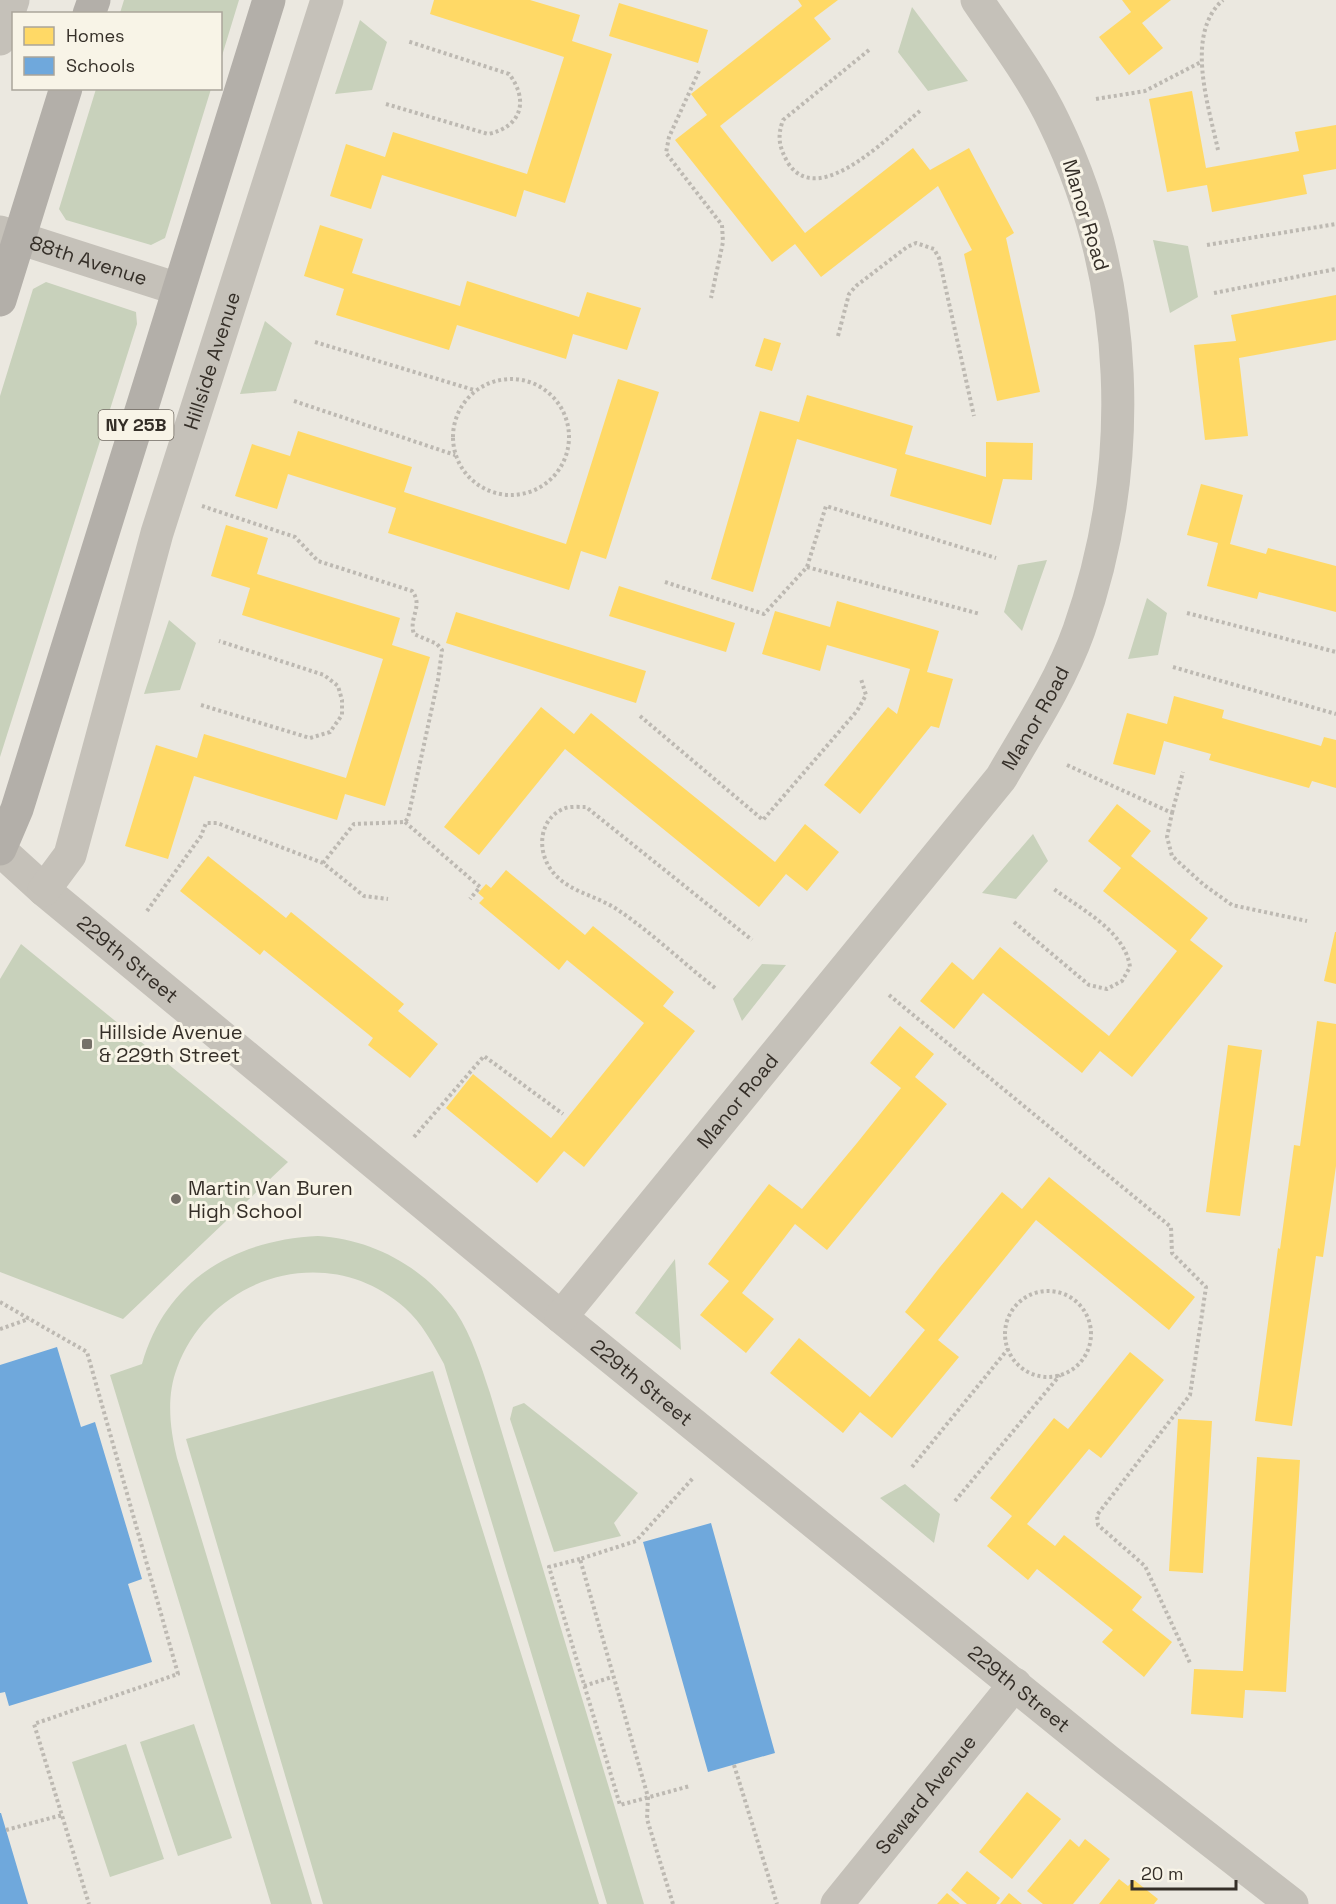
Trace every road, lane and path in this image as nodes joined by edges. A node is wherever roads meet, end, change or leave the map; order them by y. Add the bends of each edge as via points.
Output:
1 (13, 0) edge
2 (269, 0) edge
3 (327, 0) edge
4 (977, 0) edge
5 (1223, 0) edge
6 (0, 39) edge
7 (407, 41) dead end
8 (869, 50) dead end
9 (1202, 61) junction
10 (699, 71) dead end
11 (65, 90) edge
12 (1096, 99) dead end
13 (386, 104) dead end
14 (920, 111) dead end
15 (1218, 150) dead end
16 (1336, 224) edge
17 (10, 235) edge
18 (1208, 245) dead end
19 (1336, 269) edge
20 (178, 289) junction
21 (1214, 293) dead end
22 (711, 298) dead end
23 (0, 300) edge
24 (838, 336) dead end
25 (315, 342) dead end
26 (474, 390) junction
27 (294, 401) dead end
28 (974, 416) dead end
29 (455, 455) junction
30 (197, 504) dead end
31 (996, 558) dead end
32 (807, 567) junction
33 (665, 582) dead end
34 (980, 614) dead end
35 (1187, 614) dead end
36 (219, 641) dead end
37 (1336, 652) edge
38 (1173, 667) dead end
39 (861, 679) dead end
40 (201, 705) dead end
41 (1336, 714) edge
42 (640, 716) dead end
43 (1067, 765) dead end
44 (1183, 772) dead end
45 (1172, 813) junction
46 (405, 822) junction
47 (0, 850) edge
48 (323, 863) junction
49 (1054, 889) dead end
50 (44, 890) junction
51 (388, 899) dead end
52 (470, 899) dead end
53 (147, 911) dead end
54 (1307, 921) dead end
55 (1014, 922) dead end
56 (752, 940) dead end
57 (715, 988) dead end
58 (889, 996) dead end
59 (563, 1114) dead end
60 (414, 1137) dead end
61 (0, 1302) edge
62 (561, 1317) junction
63 (30, 1319) junction
64 (0, 1329) edge
65 (1008, 1349) junction
66 (1059, 1375) junction
67 (912, 1467) dead end
68 (694, 1477) dead end
69 (955, 1502) dead end
70 (580, 1559) junction
71 (1190, 1663) dead end
72 (612, 1677) junction
73 (1016, 1684) junction
74 (584, 1686) junction
75 (734, 1765) dead end
76 (690, 1786) dead end
77 (648, 1797) junction
78 (62, 1815) junction
79 (6, 1830) dead end
80 (89, 1904) edge
81 (673, 1904) edge
82 (777, 1904) edge
83 (837, 1904) edge
84 (1292, 1904) edge

1 - 6 street
2 - 20 main road, NY 25B
3 - 50 street, Hillside Avenue via 157,533 70,855
4 - 62 street, Manor Road via 1029,74 1079,179 1099,243 1116,338 1117,463 1108,525 1079,630 1049,698 1000,778
5 - 9 path via 1215,7 1206,28
7 - 13 path via 509,74 518,86 522,103 516,118 502,131 488,134
8 - 14 path via 783,120 778,132 780,149 792,168 805,177 821,179 841,174
9 - 12 path via 1144,91
9 - 15 path
10 - 22 path via 669,137 666,153 722,225 723,242
11 - 17 main road
16 - 18 path
17 - 20 street, 88th Avenue
17 - 23 main road
19 - 21 path
20 - 47 main road, NY 25B via 17,809
24 - 28 path via 849,294 856,286 907,247 916,243 934,249
25 - 26 path
26 - 29 path via 457,412 452,430
26 - 29 path via 498,379 517,378 550,393 562,407 568,424 565,458 545,484 513,495 481,488 468,477
27 - 29 path
30 - 46 path via 295,537 318,561 412,591 417,596 414,634 442,650
31 - 32 path via 826,506
32 - 33 path via 764,614
32 - 34 path
35 - 37 path
36 - 40 path via 324,675 338,686 342,715 330,732 310,738
38 - 41 path
39 - 42 path via 866,695 857,711 763,820
43 - 45 path
44 - 45 path
45 - 54 path via 1167,837 1172,856 1204,885 1232,905
46 - 48 path via 354,824
46 - 52 path via 480,887
47 - 50 street, 229th Street
48 - 51 path via 364,896
48 - 53 path via 217,823 206,823 201,836
49 - 55 path via 1118,939 1128,954 1130,967 1122,981 1107,989 1089,985
50 - 62 street, 229th Street
56 - 57 path via 586,807 563,808 549,820 541,850 552,872 582,894 617,910
58 - 71 path via 1171,1227 1172,1253 1206,1287 1190,1395 1097,1515 1098,1525 1145,1566
59 - 60 path via 484,1056
61 - 63 path
62 - 73 street, 229th Street
63 - 64 path
63 - 78 path via 87,1352 178,1674 34,1724
65 - 66 path via 1020,1366 1032,1374
65 - 66 path via 1005,1328 1018,1304 1042,1291 1069,1296 1086,1313 1091,1339 1081,1362
65 - 67 path
66 - 69 path
68 - 70 path via 636,1542
70 - 72 path
70 - 74 path via 549,1568
72 - 74 path
72 - 77 path
73 - 83 street, Seward Avenue
73 - 84 street, 229th Street
74 - 77 path via 621,1805
75 - 82 path
76 - 77 path
77 - 81 path via 647,1819
78 - 79 path
78 - 80 path

